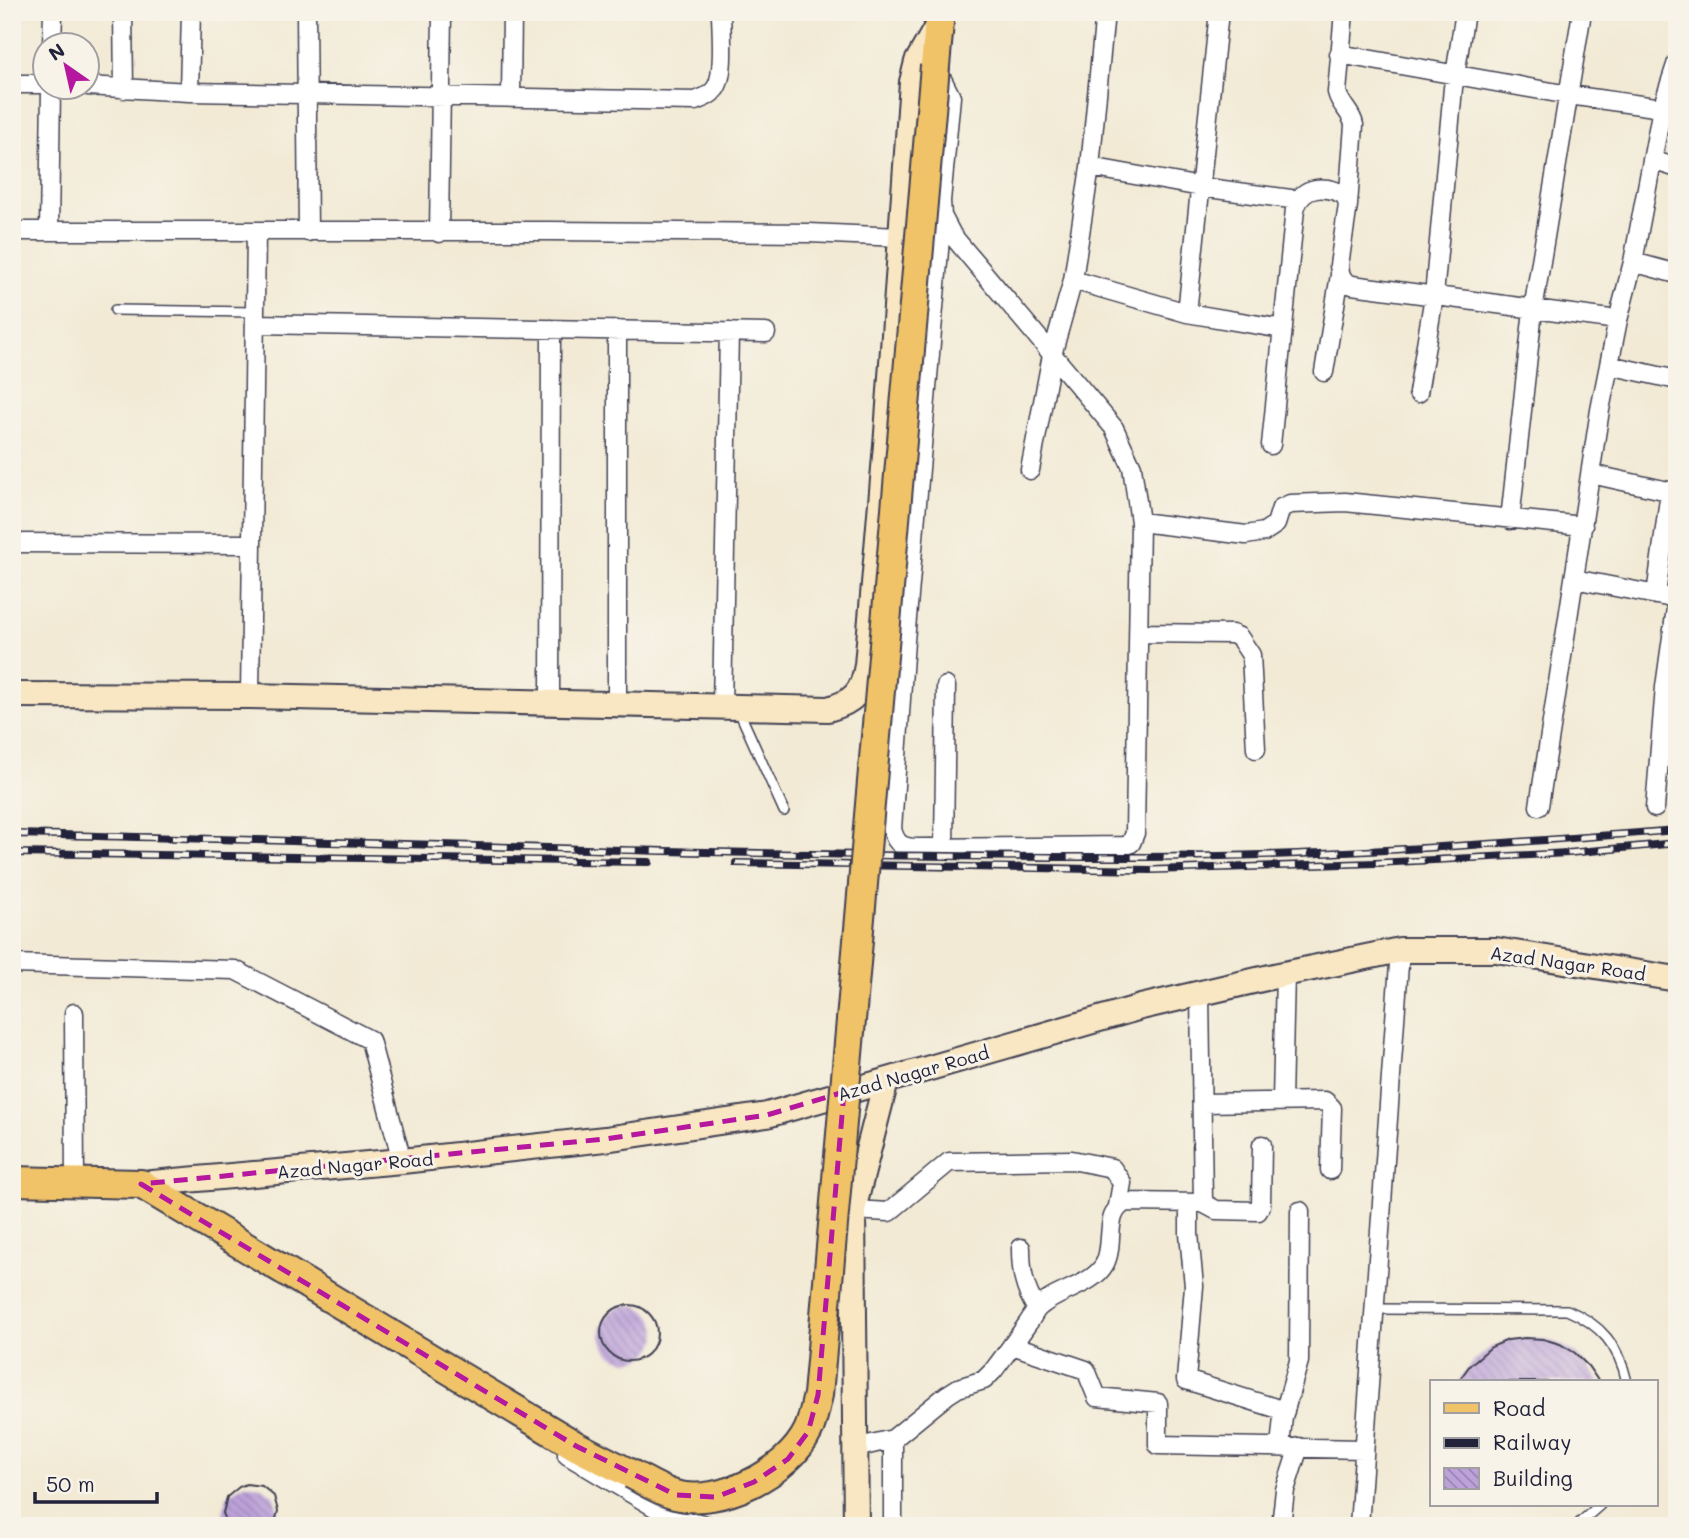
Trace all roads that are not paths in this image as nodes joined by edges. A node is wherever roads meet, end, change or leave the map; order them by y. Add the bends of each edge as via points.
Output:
1 (53, 12) edge
2 (124, 12) edge
3 (191, 12) edge
4 (306, 12) edge
5 (442, 12) edge
6 (512, 12) edge
7 (721, 12) edge
8 (1105, 12) edge
9 (1219, 12) edge
10 (1344, 12) edge
11 (1465, 12) edge
12 (1582, 12) edge
13 (939, 18) edge
14 (52, 32) edge
15 (1339, 54) junction
16 (1676, 65) edge
17 (935, 66) junction
18 (1455, 75) junction
19 (12, 84) edge
20 (32, 84) edge
21 (102, 87) edge
22 (124, 89) junction
23 (189, 92) junction
24 (308, 94) junction
25 (1569, 95) junction
26 (440, 96) junction
27 (510, 97) junction
28 (51, 102) edge
29 (1662, 108) junction
30 (1652, 160) junction
31 (1090, 167) junction
32 (1677, 168) edge
33 (1201, 187) junction
34 (1298, 200) junction
35 (1348, 205) junction
36 (942, 216) junction
37 (12, 231) edge
38 (49, 231) junction
39 (256, 232) junction
40 (308, 232) junction
41 (439, 233) junction
42 (900, 237) junction
43 (1633, 262) junction
44 (1677, 274) edge
45 (1340, 275) junction
46 (1073, 281) junction
47 (1434, 296) junction
48 (115, 310) dead end
49 (1533, 310) junction
50 (1186, 313) junction
51 (255, 318) junction
52 (1618, 320) junction
53 (551, 329) junction
54 (1283, 329) junction
55 (617, 330) junction
56 (729, 332) junction
57 (766, 333) dead end
58 (1052, 355) junction
59 (1609, 365) junction
60 (1324, 372) dead end
61 (1677, 380) edge
62 (1418, 393) dead end
63 (1270, 445) dead end
64 (1030, 470) dead end
65 (1591, 474) junction
66 (1673, 492) edge
67 (1510, 520) junction
68 (1140, 522) junction
69 (1583, 526) junction
70 (12, 543) edge
71 (252, 544) junction
72 (1574, 579) junction
73 (1656, 595) junction
74 (1677, 600) edge
75 (1138, 633) junction
76 (946, 686) dead end
77 (12, 695) edge
78 (250, 695) junction
79 (550, 702) junction
80 (617, 704) junction
81 (730, 707) junction
82 (1256, 749) dead end
83 (1539, 806) dead end
84 (1655, 808) dead end
85 (784, 810) dead end
86 (944, 848) junction
87 (1400, 950) junction
88 (12, 964) edge
89 (1285, 974) junction
90 (1677, 979) edge
91 (1200, 993) junction
92 (74, 1013) dead end
93 (886, 1081) junction
94 (1282, 1101) junction
95 (1202, 1103) junction
96 (1262, 1144) dead end
97 (402, 1161) junction
98 (1330, 1170) dead end
99 (12, 1181) edge
100 (75, 1181) junction
101 (141, 1184) junction
102 (1196, 1203) junction
103 (1118, 1206) junction
104 (853, 1210) junction
105 (1300, 1211) dead end
106 (1021, 1248) dead end
107 (1037, 1309) junction
108 (1374, 1309) junction
109 (1012, 1345) junction
110 (1627, 1380) edge
111 (517, 1410) junction
112 (1285, 1411) junction
113 (893, 1439) junction
114 (1280, 1447) junction
115 (1298, 1447) junction
116 (855, 1448) junction
117 (1364, 1449) junction
118 (1599, 1506) edge
119 (662, 1520) edge
120 (1363, 1525) edge
121 (709, 1526) edge
122 (856, 1526) edge
123 (893, 1526) edge
124 (1281, 1526) edge
125 (1576, 1526) edge

1 - 14 street
2 - 22 street
3 - 23 street
4 - 24 street
5 - 26 street
6 - 27 street
7 - 27 street via 721,74 716,88 695,101
8 - 31 street
9 - 33 street
10 - 15 street
11 - 18 street
12 - 25 street
13 - 17 main road
13 - 42 street via 913,72
15 - 18 street
15 - 35 street via 1339,101 1354,125
16 - 29 street
17 - 36 street via 951,97
17 - 111 main road, bridge via 818,1395 808,1432 788,1459 754,1482 716,1497 676,1495 576,1446
18 - 25 street
18 - 47 street
19 - 20 street
21 - 22 street
22 - 23 street
23 - 24 street
24 - 26 street
24 - 40 street
25 - 29 street
25 - 49 street
26 - 27 street
26 - 41 street
28 - 38 street
29 - 30 street
30 - 32 street
30 - 43 street
31 - 33 street
31 - 46 street
33 - 34 street
33 - 50 street
34 - 35 street via 1311,189 1339,192
34 - 54 street
35 - 45 street
36 - 58 street via 952,235
36 - 86 street via 892,829 897,843 906,848
37 - 38 street
38 - 39 street
39 - 40 street
39 - 51 street
40 - 41 street
41 - 42 street
42 - 81 street via 864,681 845,705 828,709
43 - 44 street
43 - 52 street
45 - 47 street via 1352,285
45 - 60 street
46 - 50 street
46 - 58 street
47 - 49 street
47 - 62 street
48 - 51 lane
49 - 52 street
49 - 67 street
50 - 54 street
51 - 53 street
51 - 71 street
52 - 59 street
53 - 55 street
53 - 79 street
54 - 63 street
55 - 56 street
55 - 80 street
56 - 57 street
56 - 81 street
58 - 64 street
58 - 68 street via 1123,445 1132,467
59 - 61 street
59 - 65 street
65 - 66 street
65 - 69 street
66 - 73 street
67 - 68 street via 1345,502 1290,504 1281,508 1276,524 1246,535
67 - 69 street
68 - 75 street
69 - 72 street
70 - 71 street
71 - 78 street
72 - 73 street
72 - 83 street
73 - 74 street
74 - 84 street
75 - 82 street via 1239,637 1251,655
75 - 86 street via 1135,833 1131,843 1119,847
76 - 86 street
77 - 78 street
78 - 79 street
79 - 80 street
80 - 81 street
81 - 85 lane
87 - 89 street, Azad Nagar Road
87 - 90 street, Azad Nagar Road via 1496,950
87 - 108 street
88 - 97 street via 235,970 370,1040
89 - 91 street, Azad Nagar Road
89 - 94 street
91 - 93 street, Azad Nagar Road
91 - 95 street
92 - 100 street
93 - 97 street, Azad Nagar Road via 767,1115 606,1139
93 - 104 street
94 - 95 street
94 - 98 street via 1329,1104
95 - 102 street
96 - 102 street via 1260,1209 1226,1211
97 - 101 street, Azad Nagar Road
99 - 100 main road
100 - 101 main road
101 - 111 main road
102 - 103 street via 1126,1202
102 - 112 street via 1189,1234 1194,1286 1186,1380
103 - 104 street via 1122,1183 1112,1168 1072,1160 990,1161 949,1162 890,1212
103 - 107 street via 1104,1266
104 - 116 street
105 - 112 street via 1298,1361
106 - 107 street via 1022,1280
107 - 109 street
108 - 110 lane via 1567,1310 1604,1332
108 - 117 street
109 - 113 street via 984,1380 958,1388
109 - 114 street via 1086,1370 1097,1396 1158,1403 1157,1445
111 - 119 street via 514,1416 521,1426
112 - 114 street
113 - 116 street
113 - 123 street
114 - 115 street
115 - 117 street
115 - 124 street via 1285,1490
116 - 122 street
117 - 120 street
118 - 125 lane
119 - 121 street

